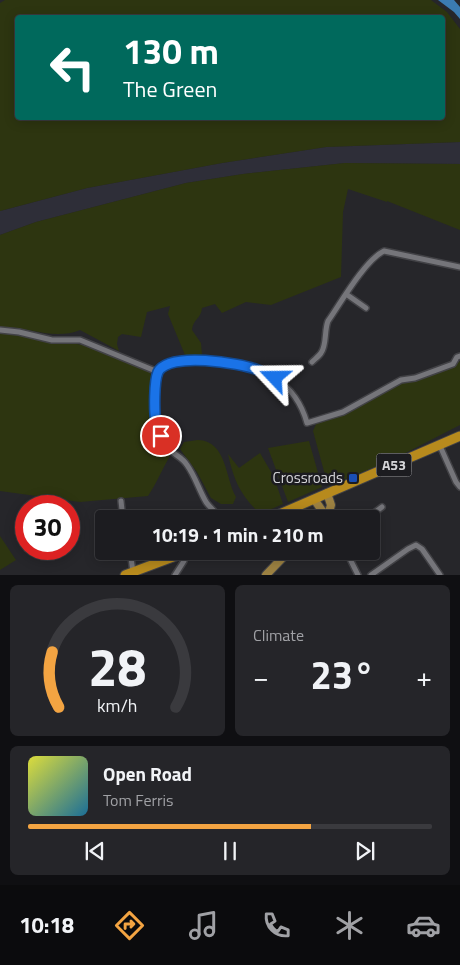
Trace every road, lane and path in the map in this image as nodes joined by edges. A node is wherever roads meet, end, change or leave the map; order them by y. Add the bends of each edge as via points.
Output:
1 (460, 267) edge
2 (346, 294) junction
3 (366, 308) dead end
4 (0, 330) edge
5 (460, 356) edge
6 (312, 362) dead end
7 (158, 372) junction
8 (460, 436) edge
9 (440, 446) junction
10 (460, 487) edge
11 (327, 493) junction
12 (314, 499) junction
13 (123, 505) dead end
14 (382, 507) dead end
15 (123, 510) edge
16 (213, 510) edge
17 (289, 510) edge
18 (320, 510) edge
19 (330, 510) edge
20 (378, 510) edge
21 (130, 560) edge
22 (167, 560) edge
23 (184, 560) edge
24 (280, 560) edge
25 (350, 560) edge
26 (129, 574) edge
27 (175, 575) edge
28 (266, 575) edge
29 (358, 575) edge
30 (371, 575) edge
31 (440, 575) edge

1 - 2 street via 384,252 378,254
2 - 3 street
2 - 6 street via 325,328 321,354
4 - 7 street via 52,340 80,340
5 - 7 street via 452,364 401,380 343,412 307,423 291,392 275,378 257,370 200,359 181,360 164,366
7 - 16 street via 154,398 161,436 170,450 186,463
8 - 9 highway, A53
9 - 10 street
9 - 11 highway, A53
11 - 12 highway, A53
11 - 19 main road
12 - 17 highway, A53
12 - 18 main road
13 - 15 street
14 - 20 street
21 - 26 street
22 - 26 highway
23 - 27 street
24 - 28 main road
25 - 29 street
30 - 31 street via 416,545

